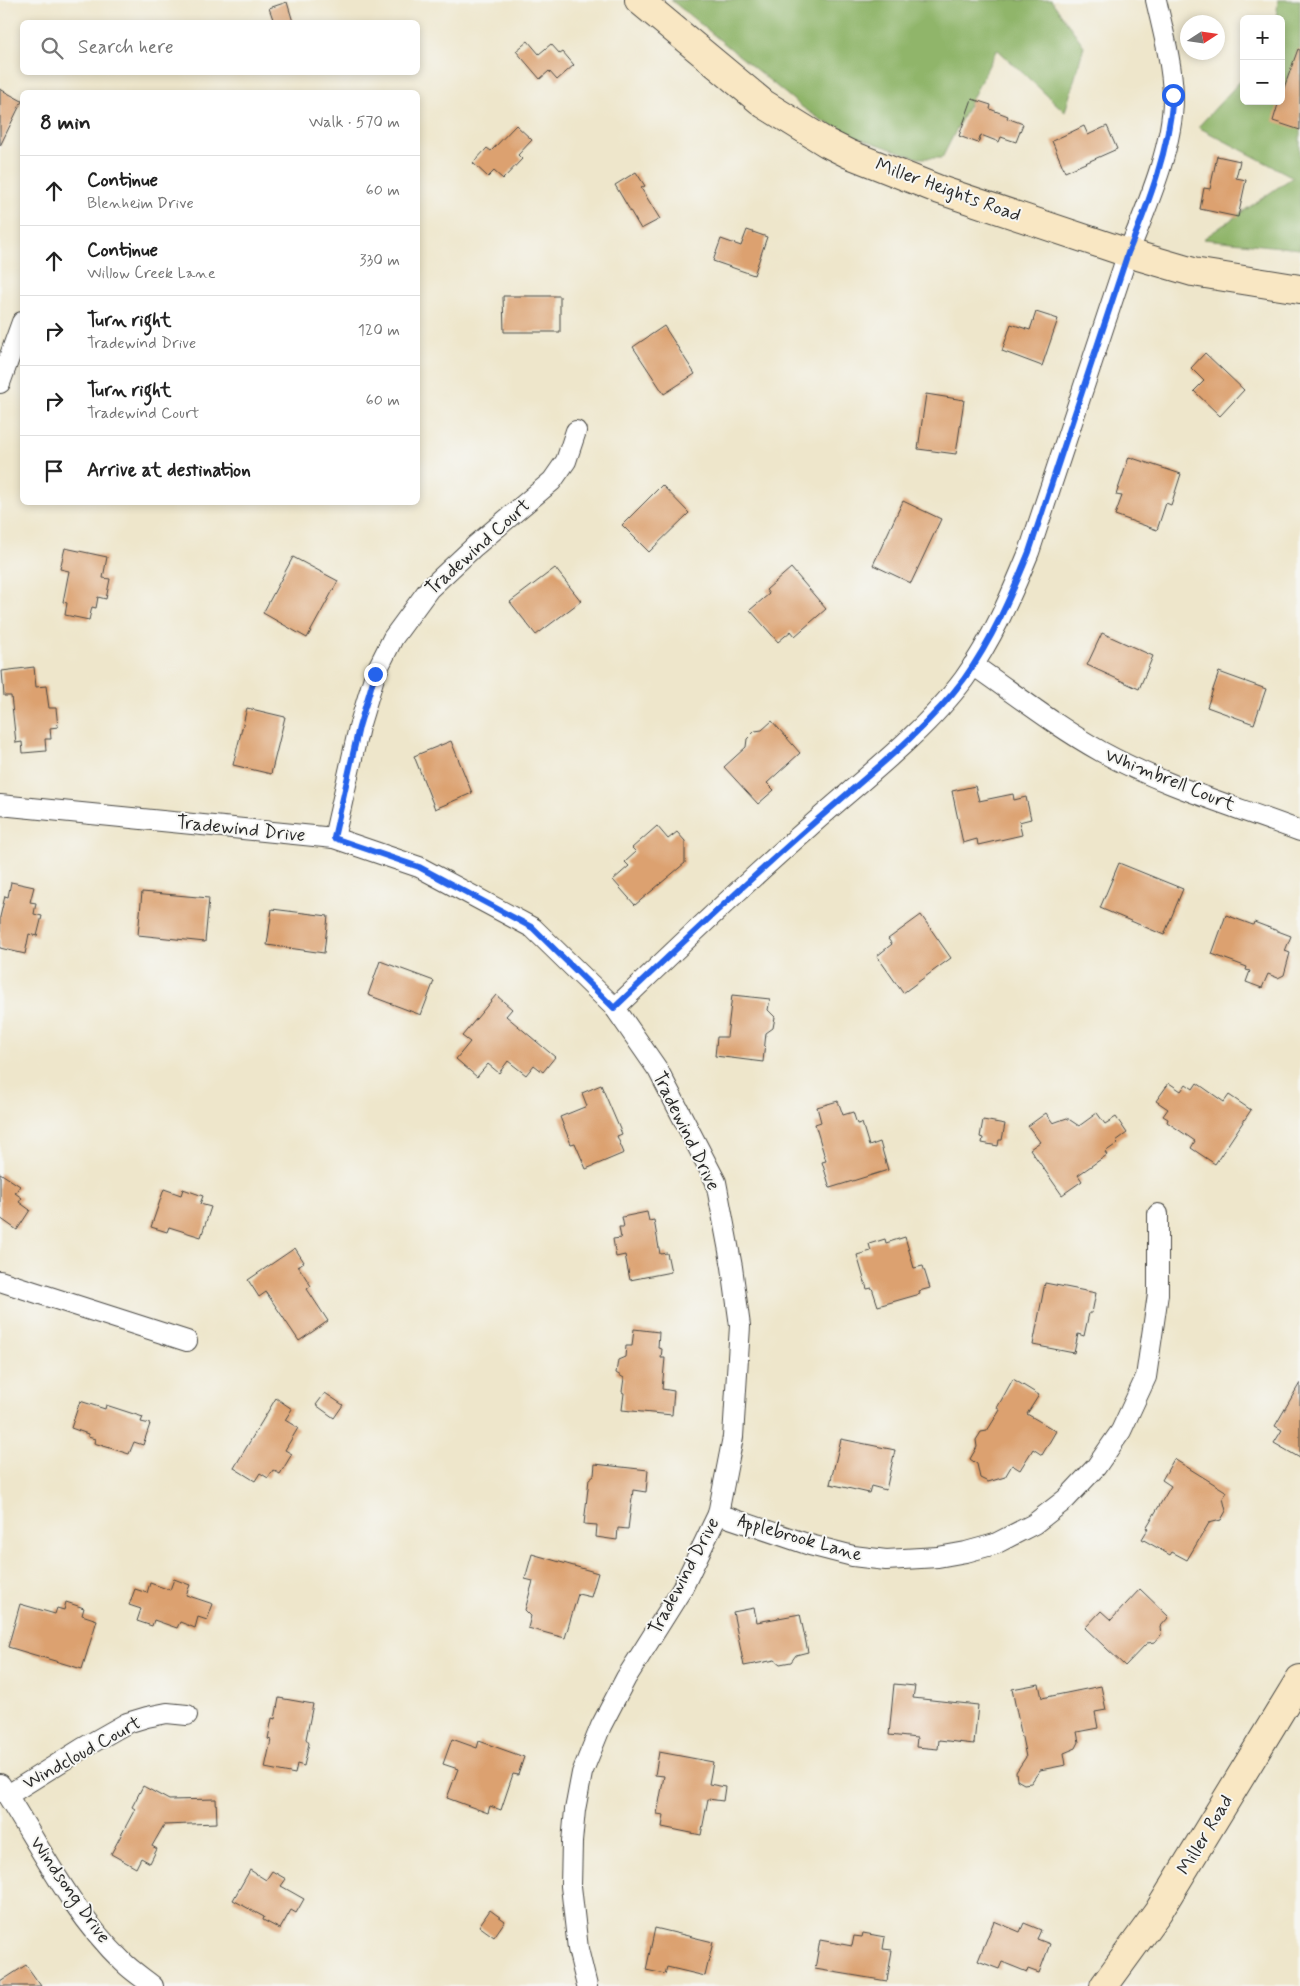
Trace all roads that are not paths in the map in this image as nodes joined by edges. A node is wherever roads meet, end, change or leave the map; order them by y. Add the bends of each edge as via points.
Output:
1 (639, 0) edge
2 (1156, 0) edge
3 (1128, 253) junction
4 (1300, 289) edge
5 (20, 328) edge
6 (0, 383) edge
7 (576, 431) dead end
8 (973, 665) junction
9 (0, 805) edge
10 (1300, 831) edge
11 (334, 838) junction
12 (614, 1008) junction
13 (1158, 1214) dead end
14 (0, 1281) edge
15 (187, 1341) dead end
16 (718, 1514) junction
17 (1300, 1679) edge
18 (187, 1715) dead end
19 (4, 1790) edge
20 (153, 1986) edge
21 (587, 1986) edge
22 (1104, 1986) edge

1 - 3 street, Miller Heights Road via 764,104 827,143 940,190
2 - 3 street via 1170,66 1171,124 1145,210
3 - 4 street, Miller Heights Road via 1193,272
3 - 8 street via 1029,552 1013,593
5 - 6 street
7 - 11 street, Tradewind Court via 566,461 552,481 429,589 394,638 375,674 359,727
8 - 10 street, Whimbrell Court via 1103,752 1153,776
8 - 12 street via 930,717 745,883
9 - 11 street, Tradewind Drive
11 - 12 street, Tradewind Drive via 419,867 533,928
12 - 16 street, Tradewind Drive via 658,1070 716,1182 740,1326 733,1436
13 - 16 street, Applebrook Lane via 1158,1294 1146,1377 1121,1431 1096,1467 1066,1499 1034,1524 995,1544 966,1552 886,1560 810,1545
14 - 15 street
16 - 21 street, Tradewind Drive via 682,1589 626,1678 601,1726 582,1773 574,1818 571,1886 578,1949
17 - 22 street, Miller Road via 1158,1912
18 - 19 street, Windcloud Court via 167,1713 127,1723
19 - 20 street, Windsong Drive via 88,1921 123,1962

